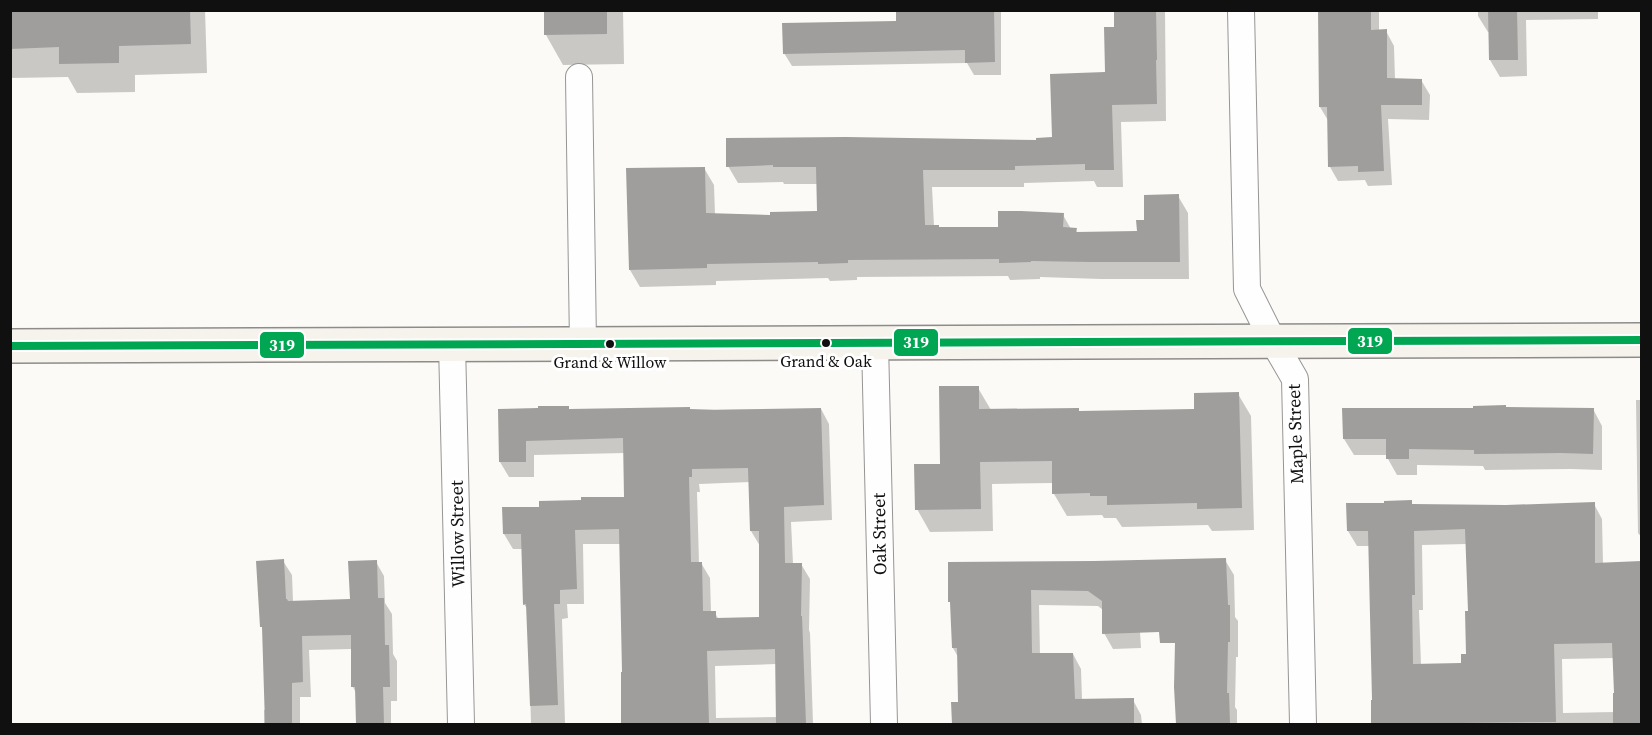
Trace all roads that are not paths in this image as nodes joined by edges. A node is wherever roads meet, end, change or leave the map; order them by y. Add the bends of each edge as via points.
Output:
1 (1240, 10) edge
2 (579, 77) dead end
3 (1641, 340) edge
4 (1273, 341) junction
5 (875, 343) junction
6 (452, 344) junction
7 (583, 344) junction
8 (10, 346) edge
9 (461, 724) edge
10 (884, 724) edge
11 (1303, 724) edge

1 - 4 street, Maple Street via 1247,289
2 - 7 street
3 - 4 main road
4 - 5 main road
4 - 11 street, Maple Street via 1295,379
5 - 7 main road
5 - 10 street, Oak Street
6 - 7 main road
6 - 8 main road
6 - 9 street, Willow Street

